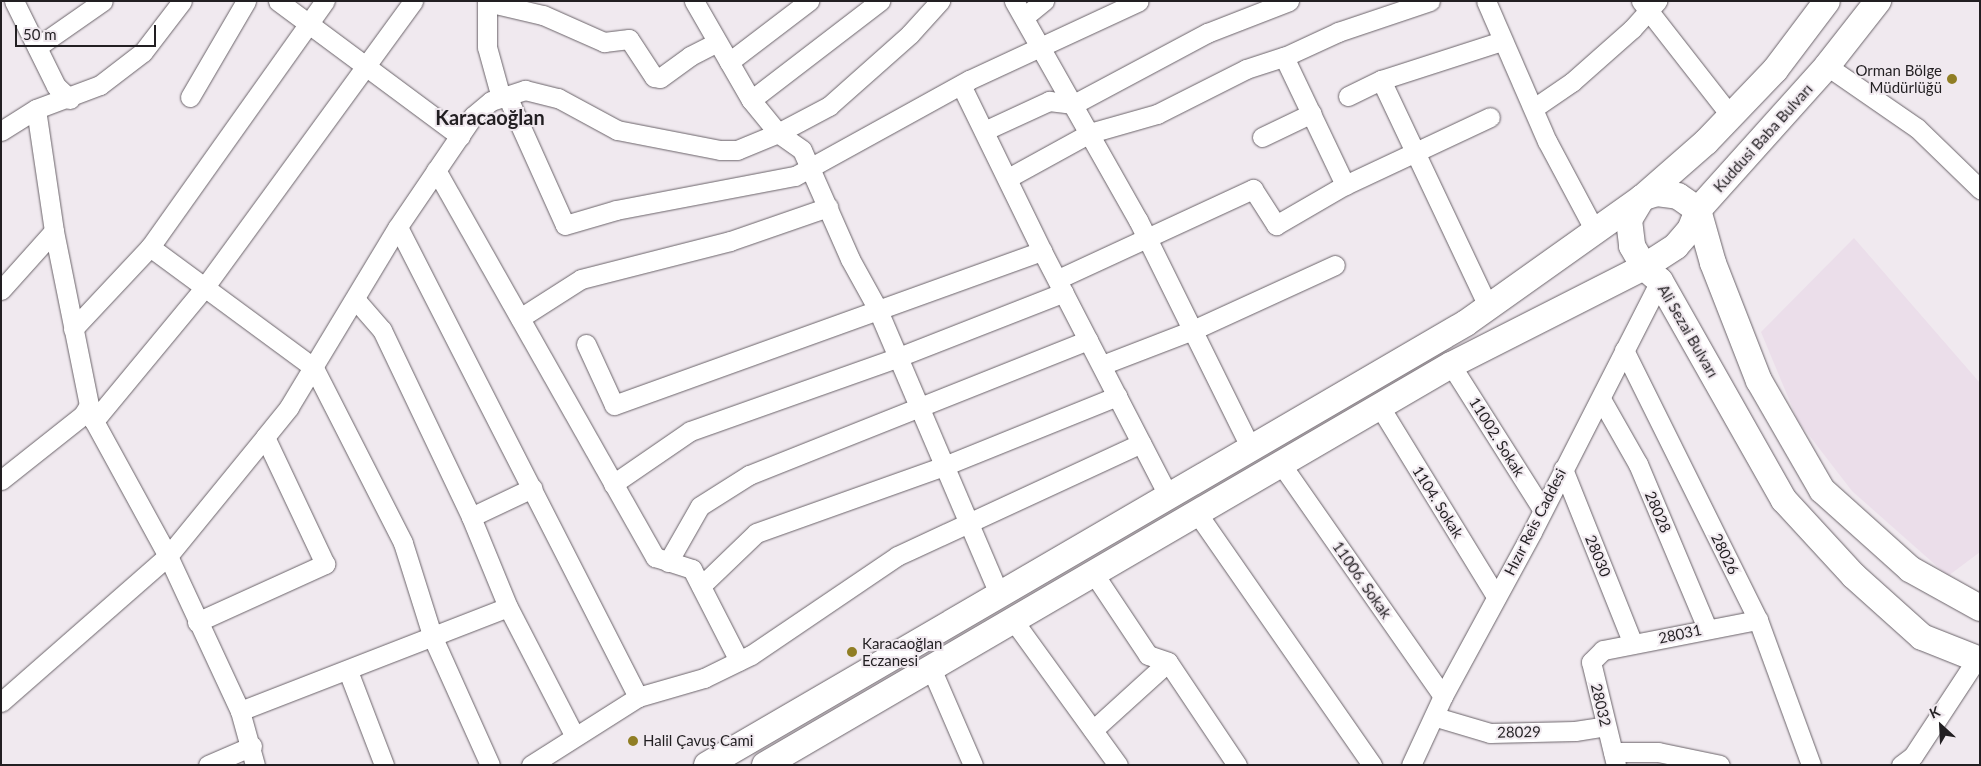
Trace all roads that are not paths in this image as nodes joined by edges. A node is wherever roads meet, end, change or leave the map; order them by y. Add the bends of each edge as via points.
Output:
1 (14, 1) edge
2 (103, 1) edge
3 (182, 1) edge
4 (246, 1) edge
5 (278, 1) edge
6 (325, 1) edge
7 (413, 1) edge
8 (809, 1) edge
9 (880, 1) edge
10 (940, 1) edge
11 (1014, 1) edge
12 (1044, 1) edge
13 (1139, 1) edge
14 (1289, 1) edge
15 (1430, 1) edge
16 (1486, 1) edge
17 (1827, 1) edge
18 (1878, 1) edge
19 (487, 2) edge
20 (698, 3) edge
21 (1648, 4) edge
22 (1024, 17) junction
23 (308, 24) junction
24 (1502, 41) junction
25 (718, 42) junction
26 (1040, 45) junction
27 (37, 47) junction
28 (1284, 57) junction
29 (729, 62) junction
30 (366, 66) junction
31 (1827, 66) junction
32 (1381, 80) junction
33 (961, 85) junction
34 (1348, 96) dead end
35 (190, 97) dead end
36 (504, 97) junction
37 (70, 98) junction
38 (751, 100) junction
39 (1074, 104) junction
40 (1534, 108) junction
41 (36, 109) junction
42 (1312, 113) junction
43 (1730, 115) junction
44 (1490, 117) dead end
45 (1, 131) edge
46 (984, 131) junction
47 (778, 133) junction
48 (1090, 133) junction
49 (460, 136) junction
50 (1262, 136) dead end
51 (1417, 154) junction
52 (810, 167) junction
53 (436, 170) junction
54 (1008, 178) junction
55 (1345, 185) junction
56 (1980, 190) edge
57 (1642, 198) junction
58 (828, 207) junction
59 (1698, 210) junction
60 (398, 227) junction
61 (1594, 229) junction
62 (54, 231) junction
63 (1148, 239) junction
64 (150, 247) junction
65 (1042, 251) junction
66 (1335, 265) dead end
67 (1652, 274) junction
68 (1061, 285) junction
69 (204, 288) junction
70 (1, 290) edge
71 (355, 299) junction
72 (1488, 306) junction
73 (878, 308) junction
74 (520, 318) junction
75 (73, 329) junction
76 (1193, 330) junction
77 (1088, 340) junction
78 (586, 344) dead end
79 (1624, 350) junction
80 (896, 358) junction
81 (1102, 365) junction
82 (1451, 365) junction
83 (314, 368) junction
84 (1117, 396) junction
85 (1601, 399) junction
86 (918, 406) junction
87 (1380, 407) junction
88 (91, 413) junction
89 (265, 438) junction
90 (1141, 443) junction
91 (1250, 446) junction
92 (1280, 464) junction
93 (944, 466) junction
94 (1563, 469) junction
95 (1, 480) edge
96 (613, 484) junction
97 (532, 488) junction
98 (1168, 495) junction
99 (1542, 509) junction
100 (1197, 513) junction
101 (471, 518) junction
102 (968, 521) junction
103 (168, 556) junction
104 (668, 562) junction
105 (1094, 574) junction
106 (700, 586) junction
107 (999, 594) junction
108 (1496, 596) junction
109 (508, 607) junction
110 (1980, 608) edge
111 (1013, 620) junction
112 (1758, 620) junction
113 (198, 622) junction
114 (1707, 628) junction
115 (433, 638) junction
116 (1633, 644) junction
117 (1603, 650) joint
118 (1978, 660) edge
119 (739, 661) junction
120 (1168, 662) junction
121 (931, 668) junction
122 (348, 671) junction
123 (1443, 696) junction
124 (638, 697) junction
125 (1, 702) edge
126 (240, 711) junction
127 (1436, 717) junction
128 (1605, 726) junction
129 (1093, 730) junction
130 (574, 736) junction
131 (253, 756) edge
132 (1615, 759) edge
133 (1114, 763) edge
134 (208, 765) edge
135 (384, 765) edge
136 (490, 765) edge
137 (531, 765) edge
138 (707, 765) edge
139 (765, 765) edge
140 (973, 765) edge
141 (1237, 765) edge
142 (1372, 765) edge
143 (1411, 765) edge
144 (1720, 765) edge
145 (1810, 765) edge
146 (1901, 765) edge

1 - 27 street
2 - 27 street
3 - 37 street via 143,52 100,85
4 - 35 street
5 - 23 street
6 - 23 street
7 - 30 street
8 - 29 street
9 - 38 street
10 - 47 street via 910,34 829,106
11 - 22 street
12 - 22 street
13 - 26 street
14 - 39 street via 1207,33
15 - 28 street via 1338,32
16 - 24 street
17 - 43 main road via 1775,70
18 - 31 main road, Kuddusi Baba Bulvarı
19 - 25 street via 543,15 604,42 629,39 654,77 660,78 690,56
19 - 36 street via 487,47
20 - 25 street
21 - 40 street via 1632,29 1572,82
21 - 43 street
22 - 26 street
23 - 30 street
23 - 64 street
24 - 32 street
24 - 40 street
25 - 29 street
26 - 33 street
26 - 39 street
27 - 37 street via 56,86
28 - 42 street
28 - 48 street via 1246,69 1157,114
29 - 38 street
30 - 49 street
30 - 69 street
31 - 56 street via 1917,128
31 - 59 main road, Kuddusi Baba Bulvarı
32 - 34 street
32 - 51 street
33 - 46 street
33 - 52 street
36 - 47 street via 525,90 558,98 617,130 720,150 737,150
36 - 49 street via 491,101 473,116
36 - 52 street via 566,225 616,210 795,176
37 - 41 street
38 - 47 street
39 - 46 street via 1049,101
39 - 48 street
40 - 61 street via 1547,141
41 - 45 street
41 - 62 street
42 - 50 street
42 - 55 street
43 - 57 main road via 1706,142
44 - 51 street
46 - 54 street
47 - 52 street via 802,150
48 - 54 street
48 - 63 street
49 - 53 street
51 - 55 street
51 - 72 street
52 - 58 street
53 - 60 street
53 - 74 street
54 - 65 street
55 - 63 street via 1276,225 1253,189
57 - 59 main road via 1657,193 1678,196
57 - 61 main road
57 - 67 main road, Ali Sezai Bulvarı via 1629,220 1632,246
58 - 73 street via 850,258
58 - 74 street via 730,241 581,279
59 - 67 main road, Kuddusi Baba Bulvarı via 1690,230
59 - 110 main road via 1713,263 1759,381 1822,490 1910,569
60 - 71 street
60 - 97 street
61 - 72 main road
62 - 70 street
62 - 75 street
63 - 68 street
63 - 76 street
64 - 69 street
64 - 75 street
65 - 68 street
65 - 73 street
66 - 76 street
67 - 79 street, Hızır Reis Caddesi
67 - 82 main road, Kuddusi Baba Bulvarı
67 - 118 main road, Ali Sezai Bulvarı via 1784,500 1854,576 1922,637
68 - 77 street
68 - 80 street
69 - 83 street
69 - 88 street
71 - 83 street
71 - 101 street via 382,330
72 - 91 main road via 1466,323
73 - 78 street via 614,404
73 - 80 street
74 - 96 street
75 - 88 street
76 - 81 street
76 - 91 street
77 - 81 street
77 - 86 street
79 - 85 street, Hızır Reis Caddesi
79 - 112 street, 28026
80 - 86 street
80 - 96 street via 690,431
81 - 84 street
82 - 87 main road, Kuddusi Baba Bulvarı
82 - 99 street, 11002. Sokak
83 - 89 street
83 - 115 street via 403,543
84 - 90 street
84 - 93 street
85 - 94 street, Hızır Reis Caddesi
85 - 114 street, 28028 via 1638,464
86 - 93 street
86 - 104 street via 750,475 733,485 700,506
87 - 92 main road, Kuddusi Baba Bulvarı
87 - 108 street, 1104. Sokak
88 - 95 street via 83,415
88 - 103 street
89 - 103 street
89 - 113 street via 325,564
90 - 98 street
90 - 102 street
91 - 98 main road
92 - 100 main road, Kuddusi Baba Bulvarı
92 - 123 street, 11006. Sokak
93 - 102 street
93 - 106 street via 756,533
94 - 99 street, Hızır Reis Caddesi
94 - 116 street, 28030
96 - 104 street via 655,558
97 - 101 street
97 - 124 street
98 - 107 main road
99 - 108 street, Hızır Reis Caddesi
100 - 105 main road, Kuddusi Baba Bulvarı
100 - 142 street
101 - 109 street
102 - 107 street
102 - 119 street via 897,556
103 - 113 street
103 - 125 street
104 - 106 street via 692,569
105 - 111 main road, Kuddusi Baba Bulvarı
105 - 120 street via 1148,655
106 - 119 street
107 - 138 main road
108 - 123 street, Hızır Reis Caddesi
109 - 115 street
109 - 130 street
111 - 121 main road, Kuddusi Baba Bulvarı
111 - 129 street
112 - 114 street, 28031
112 - 145 street, 28026
113 - 126 street
114 - 116 street, 28031
115 - 122 street
115 - 136 street
116 - 117 street, 28031
117 - 128 street, 28032 via 1591,662
118 - 146 street via 1913,756
119 - 124 street via 704,678
120 - 129 street
120 - 141 street
121 - 139 main road, Kuddusi Baba Bulvarı
121 - 140 street
122 - 126 street
122 - 135 street
123 - 127 street, Hızır Reis Caddesi
124 - 130 street
126 - 131 street
127 - 128 street, 28029 via 1490,733 1575,731
127 - 143 street, Hızır Reis Caddesi
128 - 132 street, 28032
129 - 133 street
130 - 137 street
131 - 134 street
132 - 144 street via 1658,752

